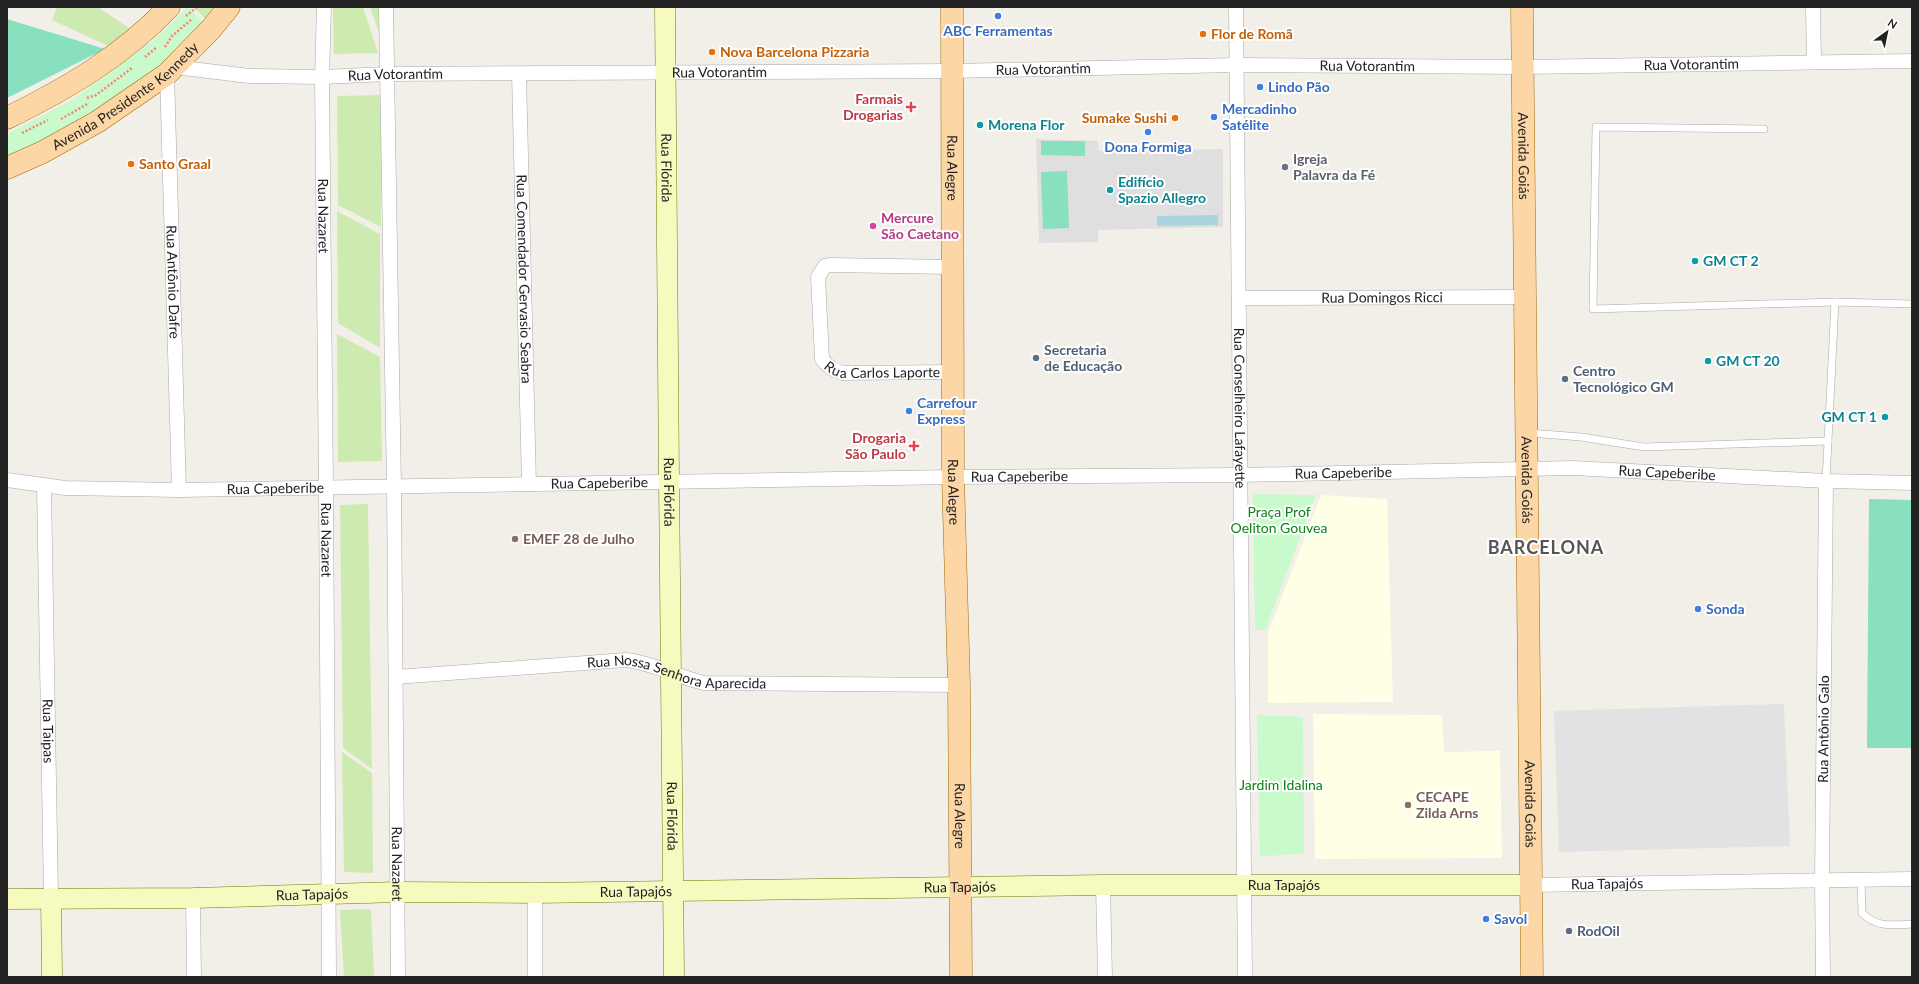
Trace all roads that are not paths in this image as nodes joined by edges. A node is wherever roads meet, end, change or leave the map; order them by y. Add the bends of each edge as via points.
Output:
1 (168, 7) edge
2 (229, 7) edge
3 (324, 7) edge
4 (386, 7) edge
5 (665, 7) edge
6 (952, 7) edge
7 (1236, 7) edge
8 (1522, 7) edge
9 (1813, 7) edge
10 (1814, 61) junction
11 (1912, 61) edge
12 (168, 64) junction
13 (1236, 65) junction
14 (1523, 67) junction
15 (953, 71) junction
16 (665, 72) junction
17 (387, 74) junction
18 (519, 74) junction
19 (322, 77) junction
20 (7, 118) edge
21 (1764, 129) dead end
22 (7, 168) edge
23 (953, 267) junction
24 (1525, 297) junction
25 (1238, 298) junction
26 (1835, 302) junction
27 (1912, 304) edge
28 (954, 372) junction
29 (1526, 433) junction
30 (1828, 441) junction
31 (1527, 469) junction
32 (1241, 475) junction
33 (953, 477) junction
34 (7, 480) edge
35 (1826, 481) junction
36 (668, 482) junction
37 (1912, 482) edge
38 (529, 484) junction
39 (44, 486) junction
40 (326, 487) junction
41 (394, 487) junction
42 (179, 490) junction
43 (672, 672) junction
44 (396, 677) junction
45 (959, 685) junction
46 (1912, 879) edge
47 (1822, 880) junction
48 (1861, 880) junction
49 (1103, 885) junction
50 (1531, 885) junction
51 (1243, 886) junction
52 (960, 888) junction
53 (673, 890) junction
54 (398, 892) junction
55 (535, 893) junction
56 (327, 894) junction
57 (51, 898) junction
58 (193, 898) junction
59 (7, 899) edge
60 (1912, 924) edge
61 (52, 977) edge
62 (194, 977) edge
63 (329, 977) edge
64 (398, 977) edge
65 (535, 977) edge
66 (674, 977) edge
67 (962, 977) edge
68 (1105, 977) edge
69 (1245, 977) edge
70 (1532, 977) edge
71 (1823, 977) edge

1 - 20 main road via 150,27 109,59 54,95
2 - 12 main road, Avenida Presidente Kennedy
3 - 19 street, Rua Nazaret
4 - 17 street, Rua Nazaret
5 - 16 street, Rua Flórida
6 - 15 main road, Rua Alegre
7 - 13 street, Rua Conselheiro Lafayette
8 - 14 main road, Avenida Goiás
9 - 10 street
10 - 11 street, Rua Votorantim
10 - 14 street, Rua Votorantim
12 - 19 street, Rua Votorantim via 248,76
12 - 22 main road, Avenida Presidente Kennedy via 97,122
12 - 42 street, Rua Antônio Dafre
13 - 14 street, Rua Votorantim
13 - 15 street, Rua Votorantim
13 - 25 street, Rua Conselheiro Lafayette
14 - 24 main road, Avenida Goiás
15 - 16 street, Rua Votorantim
15 - 23 main road, Rua Alegre
16 - 18 street, Rua Votorantim
16 - 36 street, Rua Flórida
17 - 18 street, Rua Votorantim
17 - 19 street, Rua Votorantim
17 - 41 street, Rua Nazaret
18 - 38 street, Rua Comendador Gervasio Seabra
19 - 40 street, Rua Nazaret
21 - 26 lane via 1596,127 1593,309
23 - 28 main road, Rua Alegre
23 - 28 street, Rua Carlos Laporte via 831,265 825,266 818,277 822,359 834,371
24 - 25 street, Rua Domingos Ricci
24 - 29 main road, Avenida Goiás
25 - 32 street, Rua Conselheiro Lafayette
26 - 27 lane
26 - 30 lane
28 - 33 main road, Rua Alegre
29 - 30 lane via 1581,437 1644,447
29 - 31 main road, Avenida Goiás
30 - 35 lane
31 - 32 street, Rua Capeberibe
31 - 35 street, Rua Capeberibe via 1573,468
31 - 50 main road, Avenida Goiás
32 - 33 street, Rua Capeberibe
32 - 51 street, Rua Conselheiro Lafayette
33 - 36 street, Rua Capeberibe
33 - 45 main road, Rua Alegre
34 - 39 street, Rua Capeberibe
35 - 37 street, Rua Capeberibe
35 - 47 street, Rua Antônio Galo
36 - 38 street, Rua Capeberibe
36 - 43 street, Rua Flórida
38 - 41 street, Rua Capeberibe
39 - 42 street, Rua Capeberibe
39 - 57 street, Rua Taipas
40 - 41 street, Rua Capeberibe
40 - 42 street, Rua Capeberibe
40 - 56 street, Rua Nazaret
41 - 44 street, Rua Nazaret
43 - 44 street, Rua Nossa Senhora Aparecida via 626,660
43 - 45 street, Rua Nossa Senhora Aparecida via 689,680 704,683
43 - 53 street, Rua Flórida
44 - 54 street, Rua Nazaret
45 - 52 main road, Rua Alegre
46 - 48 street, Rua Tapajós
47 - 48 street, Rua Tapajós
47 - 50 street, Rua Tapajós
47 - 71 street, Rua Antônio Galo
48 - 60 lane via 1862,913 1869,921 1882,925
49 - 51 street, Rua Tapajós
49 - 52 street, Rua Tapajós
49 - 68 street
50 - 51 street, Rua Tapajós
50 - 70 main road, Avenida Goiás
51 - 69 street, Rua Conselheiro Lafayette
52 - 53 street, Rua Tapajós
52 - 67 main road, Rua Alegre
53 - 55 street, Rua Tapajós
53 - 66 street, Rua Flórida
54 - 55 street, Rua Tapajós
54 - 56 street, Rua Tapajós
54 - 64 street, Rua Nazaret
55 - 65 street
56 - 58 street, Rua Tapajós
56 - 63 street, Rua Nazaret
57 - 58 street, Rua Tapajós
57 - 59 street, Rua Tapajós
57 - 61 street, Rua Taipas
58 - 62 street

